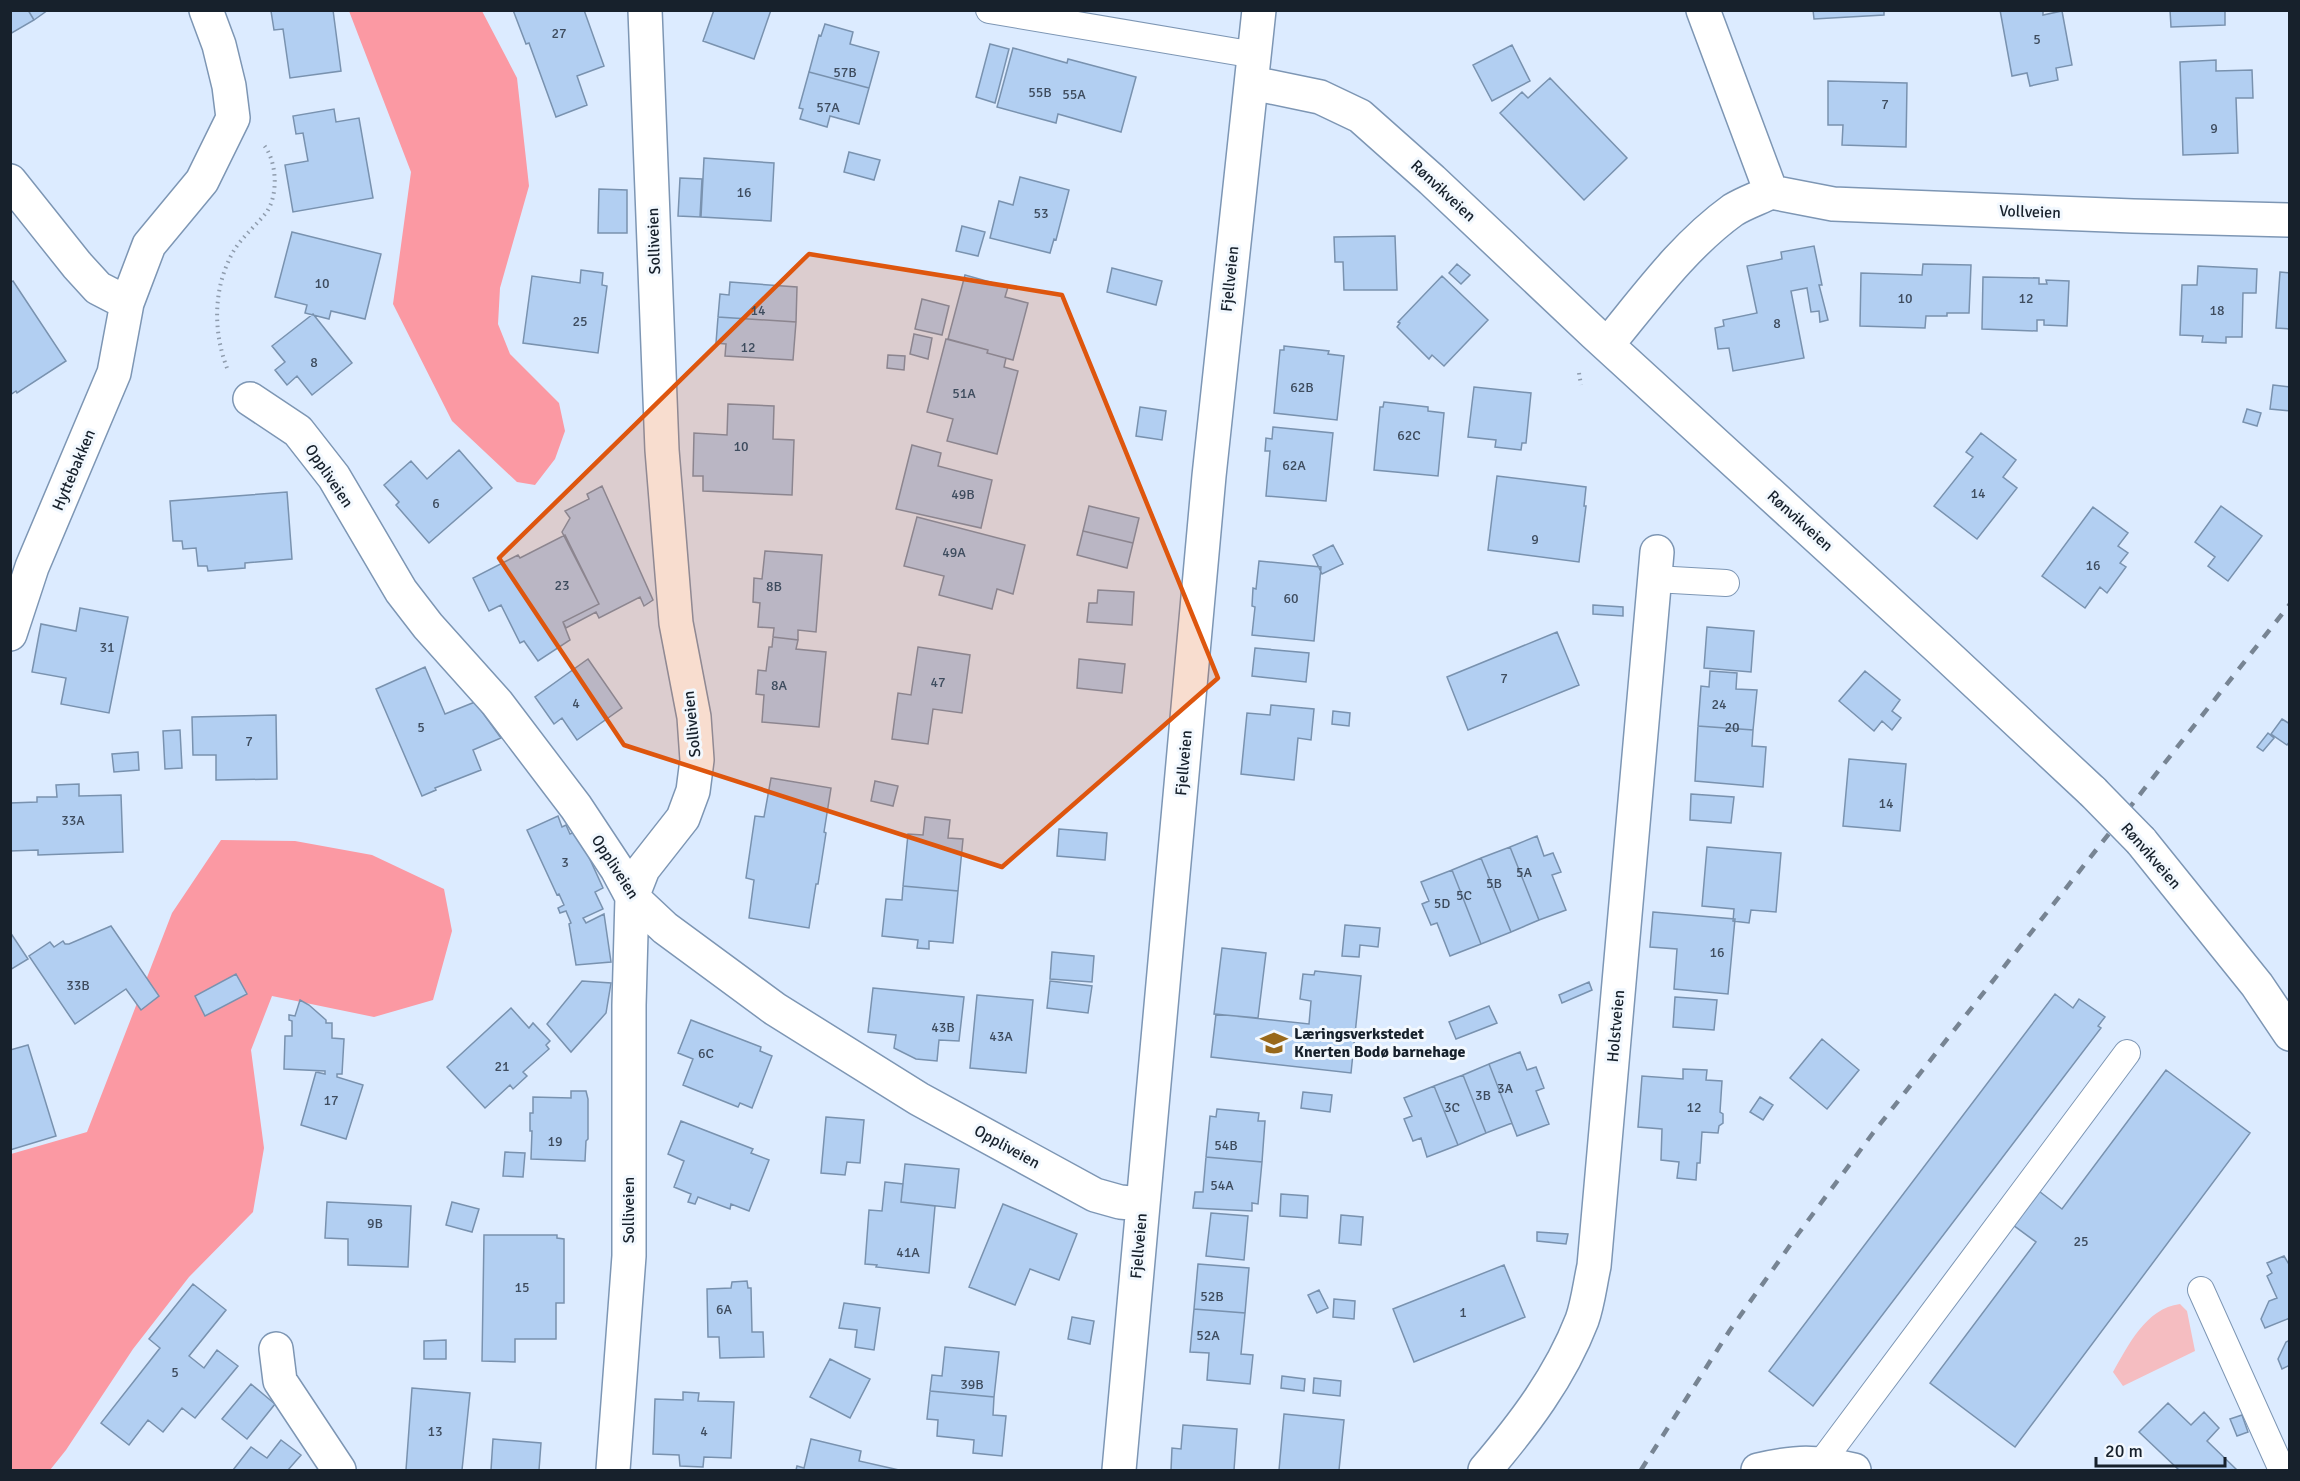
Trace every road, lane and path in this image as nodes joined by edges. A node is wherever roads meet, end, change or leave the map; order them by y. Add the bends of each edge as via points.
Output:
1 (206, 10) edge
2 (645, 10) edge
3 (988, 10) edge
4 (1259, 10) edge
5 (1703, 10) edge
6 (1253, 69) junction
7 (233, 118) junction
8 (10, 181) edge
9 (1771, 192) junction
10 (2289, 220) edge
11 (127, 303) junction
12 (1607, 345) junction
13 (250, 399) joint
14 (1656, 565) joint
15 (1726, 583) dead end
16 (10, 634) edge
17 (632, 897) junction
18 (2289, 1034) edge
19 (2127, 1053) dead end
20 (1143, 1204) junction
21 (2201, 1290) dead end
22 (276, 1349) dead end
23 (1821, 1463) junction
24 (606, 1466) edge
25 (339, 1470) edge
26 (1119, 1470) edge
27 (1485, 1470) edge
28 (1758, 1470) edge
29 (1854, 1470) edge
30 (2282, 1470) edge

1 - 7 street via 219,45
2 - 17 street, Solliveien via 662,450 676,624 697,760 693,791 682,818 643,869
3 - 6 lane
4 - 6 street, Fjellveien
5 - 9 street
6 - 12 street, Rønvikveien via 1360,116
6 - 20 street, Fjellveien via 1214,424
7 - 11 street, Hyttebakken via 202,181 149,245
7 - 13 path via 252,130 274,165 274,189 267,212 228,260 216,321 220,351 230,374
8 - 11 street via 98,288
9 - 10 street, Vollveien via 1833,204
9 - 12 street via 1734,210 1699,240 1654,285
11 - 16 street, Hyttebakken via 114,373 32,567
12 - 18 street, Rønvikveien, bridge via 2093,792 2141,841 2257,985
13 - 17 street, Oppliveien via 298,431 334,477 401,591 497,703 569,797
14 - 15 lane
14 - 27 street, Holstveien via 1594,1266 1582,1318 1562,1365 1523,1425
17 - 20 street, Oppliveien via 665,928 774,1009 919,1099 1095,1195
17 - 24 street, Solliveien via 628,1267
19 - 23 lane
20 - 26 street, Fjellveien
21 - 30 lane
22 - 25 street via 280,1381
23 - 28 street via 1789,1463
23 - 29 street

